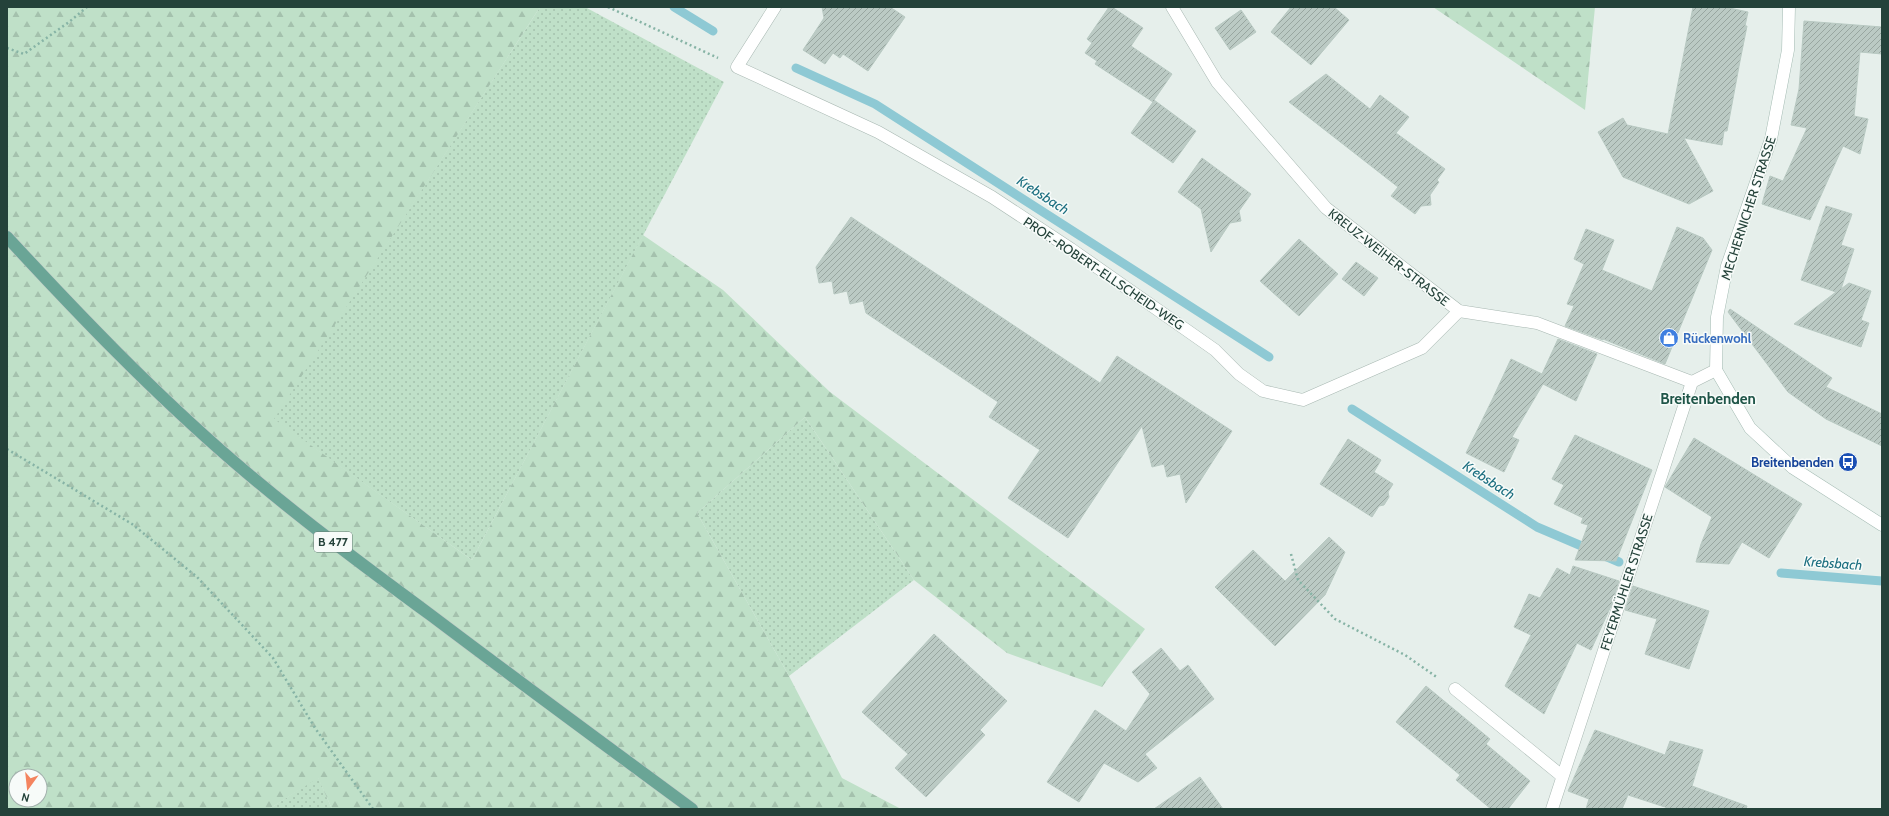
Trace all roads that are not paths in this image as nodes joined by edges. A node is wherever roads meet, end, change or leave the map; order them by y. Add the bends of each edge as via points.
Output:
1 (775, 7) edge
2 (1172, 7) edge
3 (1789, 7) edge
4 (7, 236) edge
5 (1459, 311) junction
6 (1716, 370) junction
7 (1692, 382) junction
8 (1882, 525) edge
9 (1455, 689) road end
10 (1562, 776) junction
11 (692, 809) edge
12 (1552, 809) edge

1 - 5 street, PROF.-ROBERT-ELLSCHEID-WEG via 737,67 878,132 992,197 1215,350 1239,374 1263,391 1303,400 1422,348
2 - 5 street, KREUZ-WEIHER-STRASSE via 1217,82 1326,208
3 - 6 street, MECHERNICHER STRASSE via 1788,50 1771,139 1727,266 1717,317
4 - 11 main road, B 477 via 79,315 233,461 385,582
5 - 7 street, KREUZ-WEIHER-STRASSE via 1537,323
6 - 7 street
6 - 8 street via 1750,428 1793,468
7 - 10 street, FEYERMÜHLER STRASSE
9 - 10 street
10 - 12 street, FEYERMÜHLER STRASSE

